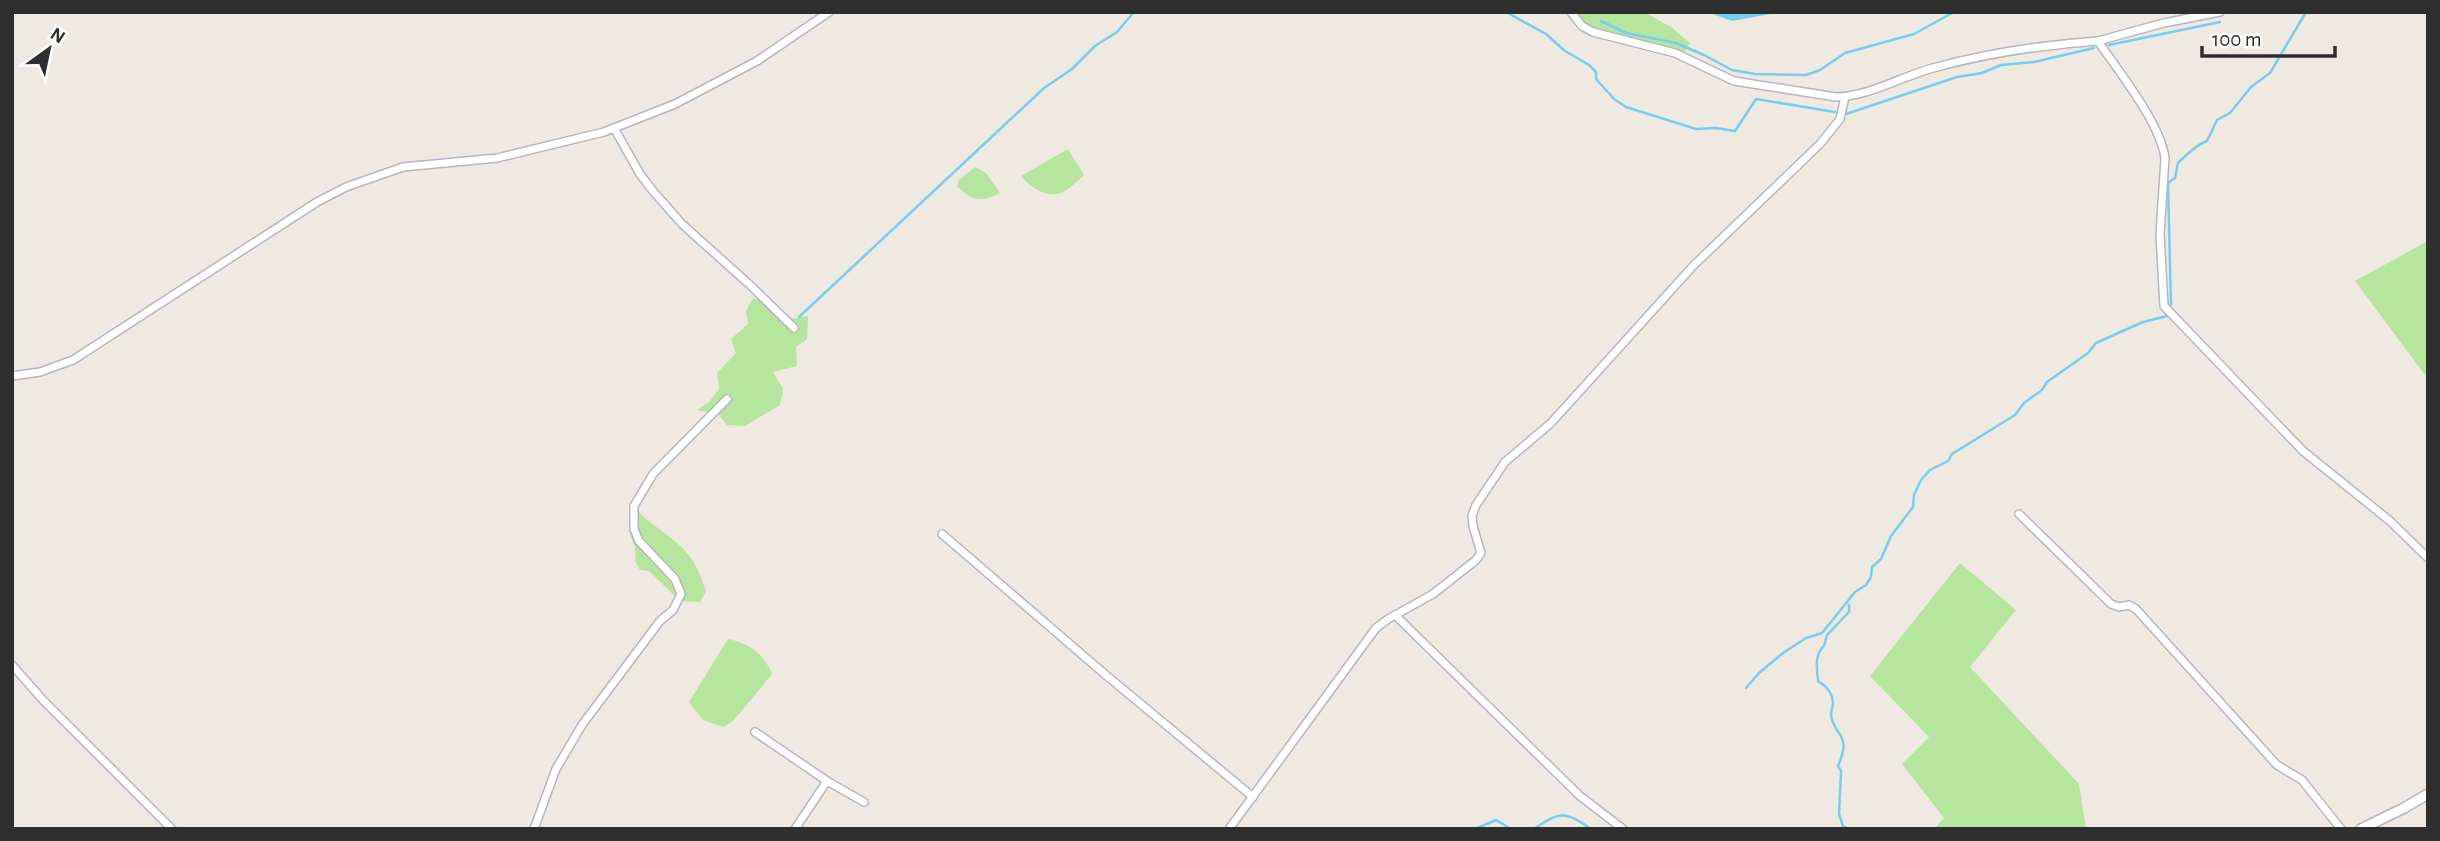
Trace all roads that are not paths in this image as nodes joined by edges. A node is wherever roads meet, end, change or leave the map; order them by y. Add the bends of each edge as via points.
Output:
1 (829, 12) edge
2 (1571, 12) edge
3 (2220, 12) edge
4 (2098, 41) junction
5 (1845, 97) junction
6 (614, 128) junction
7 (793, 328) dead end
8 (12, 376) edge
9 (727, 398) dead end
10 (2019, 514) dead end
11 (942, 534) dead end
12 (2428, 558) edge
13 (1395, 615) junction
14 (12, 666) edge
15 (755, 732) dead end
16 (827, 781) junction
17 (2428, 794) edge
18 (1253, 797) junction
19 (864, 802) dead end
20 (172, 829) edge
21 (534, 829) edge
22 (795, 829) edge
23 (1229, 829) edge
24 (1623, 829) edge
25 (2341, 829) edge
26 (2361, 829) edge

1 - 6 street via 757,61 675,104
2 - 5 street via 1593,32 1675,53 1734,81
3 - 4 street
4 - 5 street via 2047,44 1956,61
4 - 12 street via 2163,145 2160,234 2164,306 2303,451
5 - 13 street via 1840,119 1820,144 1693,266 1551,423 1505,462 1472,516 1481,553 1476,560 1433,594
6 - 7 street via 640,174 682,224
6 - 8 street via 498,158 403,167 346,187 73,360
9 - 21 street via 653,474 634,506 639,541 675,579 681,594 582,725 556,769
10 - 25 street via 2111,604 2136,609 2277,765 2302,780
11 - 18 street
13 - 18 street via 1376,628
13 - 24 street via 1580,796
14 - 20 street
15 - 16 street
16 - 19 street
16 - 22 street
17 - 26 street
18 - 23 street

